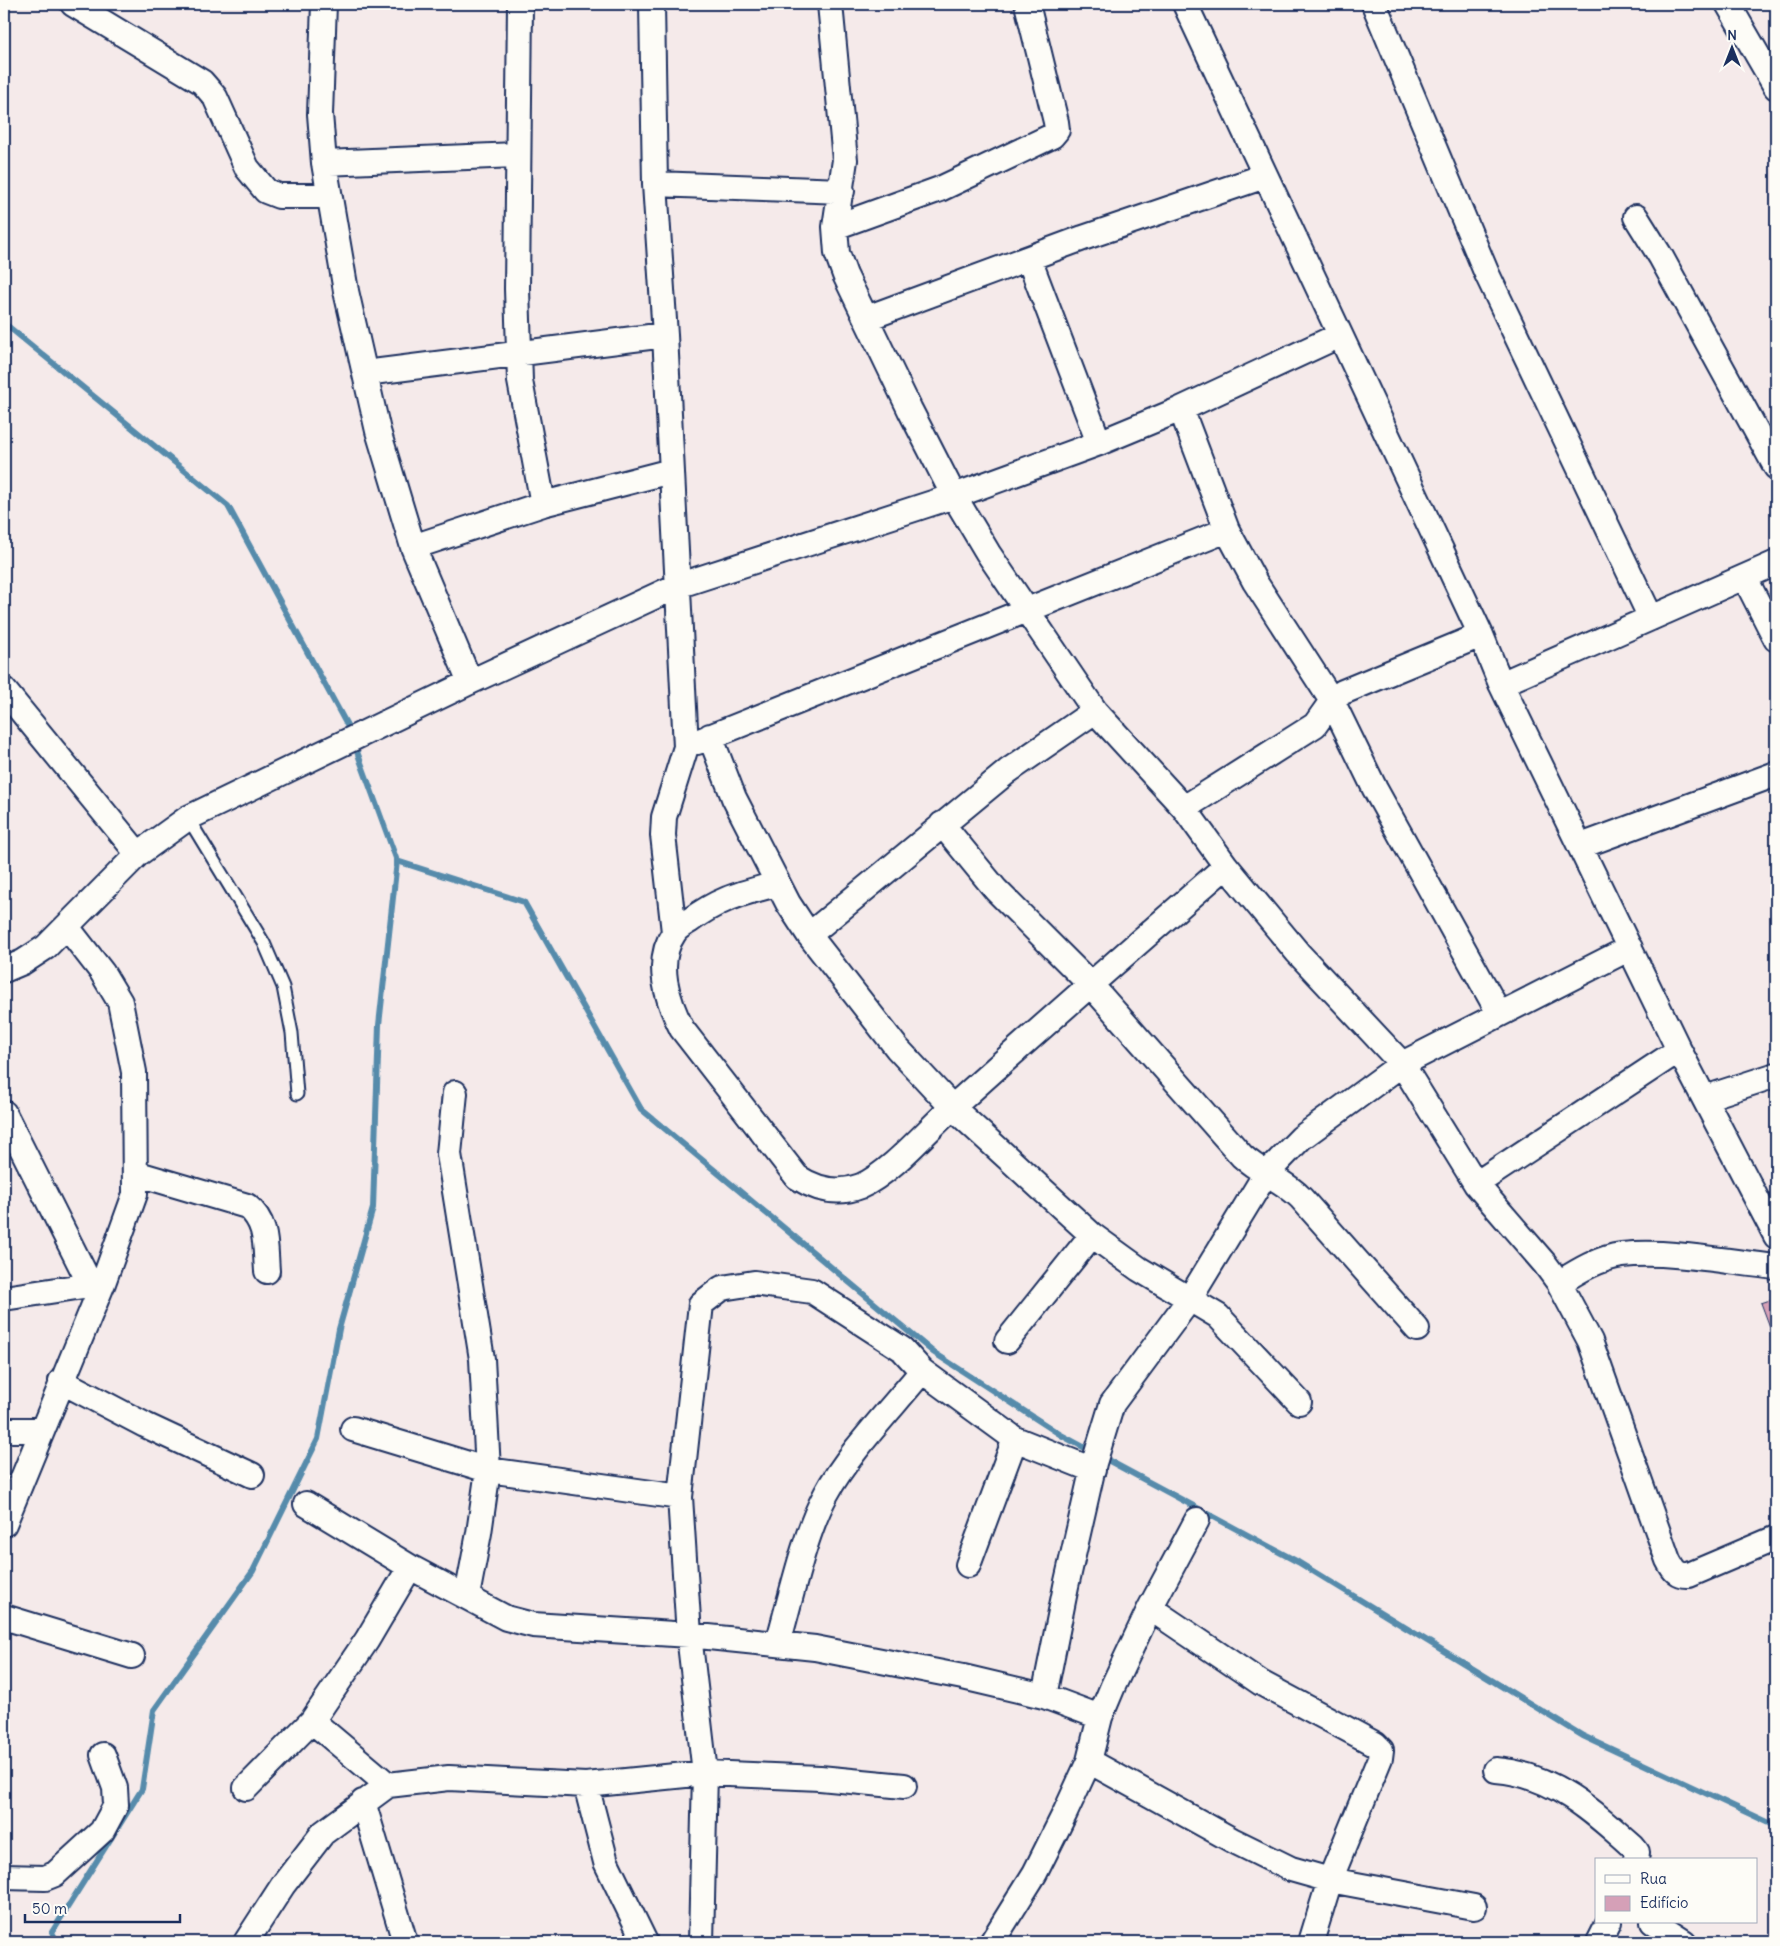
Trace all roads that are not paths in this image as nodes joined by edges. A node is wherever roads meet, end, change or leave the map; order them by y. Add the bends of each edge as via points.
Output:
1 (73, 4) edge
2 (324, 4) edge
3 (520, 4) edge
4 (652, 4) edge
5 (830, 4) edge
6 (1027, 4) edge
7 (1185, 4) edge
8 (1374, 4) edge
9 (1728, 4) edge
10 (1776, 87) edge
11 (518, 155) junction
12 (324, 163) junction
13 (1265, 176) junction
14 (654, 184) junction
15 (842, 191) junction
16 (329, 196) junction
17 (1636, 216) dead end
18 (835, 227) junction
19 (1029, 259) junction
20 (867, 318) junction
21 (665, 335) junction
22 (1340, 335) junction
23 (519, 353) junction
24 (365, 373) junction
25 (1181, 409) junction
26 (1099, 443) junction
27 (1776, 467) edge
28 (671, 471) junction
29 (954, 496) junction
30 (544, 504) junction
31 (1227, 530) junction
32 (413, 547) junction
33 (1776, 563) edge
34 (1745, 578) junction
35 (677, 586) junction
36 (1027, 609) junction
37 (1651, 618) junction
38 (1481, 635) junction
39 (1776, 639) edge
40 (470, 682) junction
41 (1501, 684) junction
42 (4, 690) edge
43 (1332, 701) junction
44 (1096, 711) junction
45 (710, 736) junction
46 (686, 747) junction
47 (1776, 774) edge
48 (1184, 808) junction
49 (188, 818) junction
50 (942, 824) junction
51 (1581, 846) junction
52 (138, 854) junction
53 (1226, 866) junction
54 (776, 884) junction
55 (68, 927) junction
56 (674, 932) junction
57 (809, 935) junction
58 (1630, 948) junction
59 (4, 970) edge
60 (1091, 985) junction
61 (1499, 1013) junction
62 (1679, 1050) junction
63 (1402, 1064) junction
64 (1776, 1075) edge
65 (455, 1093) dead end
66 (297, 1094) dead end
67 (1705, 1098) junction
68 (952, 1108) junction
69 (6, 1125) edge
70 (134, 1172) junction
71 (1265, 1175) junction
72 (1476, 1184) junction
73 (1092, 1235) junction
74 (1776, 1236) edge
75 (1776, 1267) edge
76 (267, 1271) dead end
77 (97, 1284) junction
78 (1559, 1284) junction
79 (4, 1298) edge
80 (1190, 1300) junction
81 (1417, 1329) dead end
82 (1007, 1341) dead end
83 (922, 1371) junction
84 (61, 1381) junction
85 (1299, 1402) dead end
86 (353, 1429) dead end
87 (4, 1430) edge
88 (40, 1430) junction
89 (1016, 1439) junction
90 (1094, 1466) junction
91 (488, 1470) junction
92 (252, 1475) dead end
93 (680, 1497) junction
94 (306, 1504) dead end
95 (1197, 1520) dead end
96 (5, 1522) edge
97 (1776, 1538) edge
98 (968, 1565) dead end
99 (410, 1567) junction
100 (466, 1596) junction
101 (1150, 1608) junction
102 (4, 1617) edge
103 (689, 1635) junction
104 (778, 1643) junction
105 (132, 1656) dead end
106 (1044, 1696) junction
107 (1100, 1717) junction
108 (312, 1721) junction
109 (103, 1755) dead end
110 (1089, 1762) junction
111 (1496, 1770) dead end
112 (705, 1773) junction
113 (388, 1785) junction
114 (586, 1785) junction
115 (904, 1786) dead end
116 (246, 1788) dead end
117 (363, 1802) junction
118 (1636, 1858) edge
119 (4, 1877) edge
120 (1330, 1880) junction
121 (1474, 1907) dead end
122 (1608, 1924) edge
123 (1656, 1924) edge
124 (246, 1942) edge
125 (405, 1942) edge
126 (645, 1942) edge
127 (701, 1942) edge
128 (992, 1942) edge
129 (1311, 1942) edge
130 (1599, 1942) edge
131 (1684, 1942) edge

1 - 16 street via 202,82 215,97 247,168 266,190 279,196
2 - 12 street via 320,114
3 - 11 street
4 - 14 street
5 - 15 street via 844,134
6 - 18 street via 1056,122 1057,130 1052,136 940,189
7 - 13 street
8 - 37 street via 1487,274
9 - 10 street
11 - 12 street
11 - 23 street
12 - 16 street
13 - 19 street
13 - 22 street
14 - 15 street
14 - 21 street
15 - 18 street
16 - 24 street
17 - 27 street
18 - 20 street via 837,253
19 - 20 street
19 - 26 street
20 - 29 street
21 - 23 street
21 - 28 street
22 - 25 street
22 - 38 street
23 - 24 street
23 - 30 street via 523,405
24 - 32 street via 378,431
25 - 26 street
25 - 31 street
26 - 29 street
28 - 30 street
28 - 35 street
29 - 35 street
29 - 36 street
30 - 32 street
31 - 36 street
31 - 43 street via 1255,582
32 - 40 street
33 - 34 street
34 - 37 street
34 - 39 street
35 - 40 street
35 - 46 street
36 - 44 street
36 - 45 street
37 - 41 street
38 - 41 street
38 - 43 street via 1343,692
40 - 49 street
41 - 51 street
42 - 52 street
43 - 48 street via 1315,725
43 - 61 street via 1375,789
44 - 48 street
44 - 50 street via 1008,771
45 - 46 street
45 - 54 street via 734,798
46 - 56 street via 664,818
47 - 51 street
48 - 53 street
49 - 52 street
49 - 66 lane via 264,944 283,987 292,1033
50 - 57 street
50 - 60 street via 996,890
51 - 58 street
52 - 55 street
53 - 60 street
53 - 63 street via 1298,953
54 - 56 street via 712,904
54 - 57 street
55 - 59 street via 46,947
55 - 70 street via 120,1002 134,1072
56 - 68 street via 665,966 665,984 669,1003 682,1029 797,1177 812,1187 832,1191 863,1185 886,1170
57 - 68 street via 897,1048
58 - 61 street
58 - 62 street
60 - 68 street
60 - 71 street via 1242,1156
61 - 63 street
62 - 67 street
62 - 72 street
63 - 71 street via 1302,1138
63 - 72 street
64 - 67 street
65 - 91 street via 449,1154 482,1360
67 - 74 street
68 - 73 street
69 - 77 street
70 - 76 street via 247,1206 257,1214 264,1229
70 - 77 street via 134,1194
71 - 80 street
71 - 81 street via 1302,1198
72 - 78 street
73 - 80 street
73 - 82 street
75 - 78 street via 1660,1255 1621,1255 1588,1265
77 - 79 street
77 - 84 street
78 - 97 street via 1590,1341 1668,1560 1675,1571 1689,1575
80 - 85 street via 1218,1316
80 - 90 street via 1115,1398
83 - 89 street
83 - 93 street via 902,1348 812,1291 754,1283 722,1288 701,1304
83 - 104 street via 837,1475 825,1496
84 - 88 street
84 - 92 street
86 - 91 street
87 - 88 street
88 - 96 street
89 - 90 street
89 - 98 street
90 - 106 street
91 - 93 street
91 - 100 street
93 - 103 street
94 - 99 street
95 - 101 street
99 - 100 street
99 - 108 street via 367,1640
100 - 103 street via 506,1618 533,1625
101 - 107 street
101 - 120 street via 1261,1683 1381,1750
102 - 105 street
103 - 104 street
103 - 112 street
104 - 106 street via 954,1675
106 - 107 street
107 - 110 street
108 - 113 street
108 - 116 street
109 - 119 street via 115,1788 116,1805 102,1831 55,1874 45,1878
110 - 120 street via 1291,1869
110 - 128 street via 1035,1873
111 - 118 street via 1547,1782 1595,1812 1633,1847
112 - 114 street
112 - 115 street via 820,1778
112 - 127 street
113 - 114 street via 449,1778
113 - 117 street
114 - 126 street via 606,1862
117 - 124 street via 323,1833 283,1885
117 - 125 street
120 - 121 street
120 - 129 street
122 - 130 street
123 - 131 street

